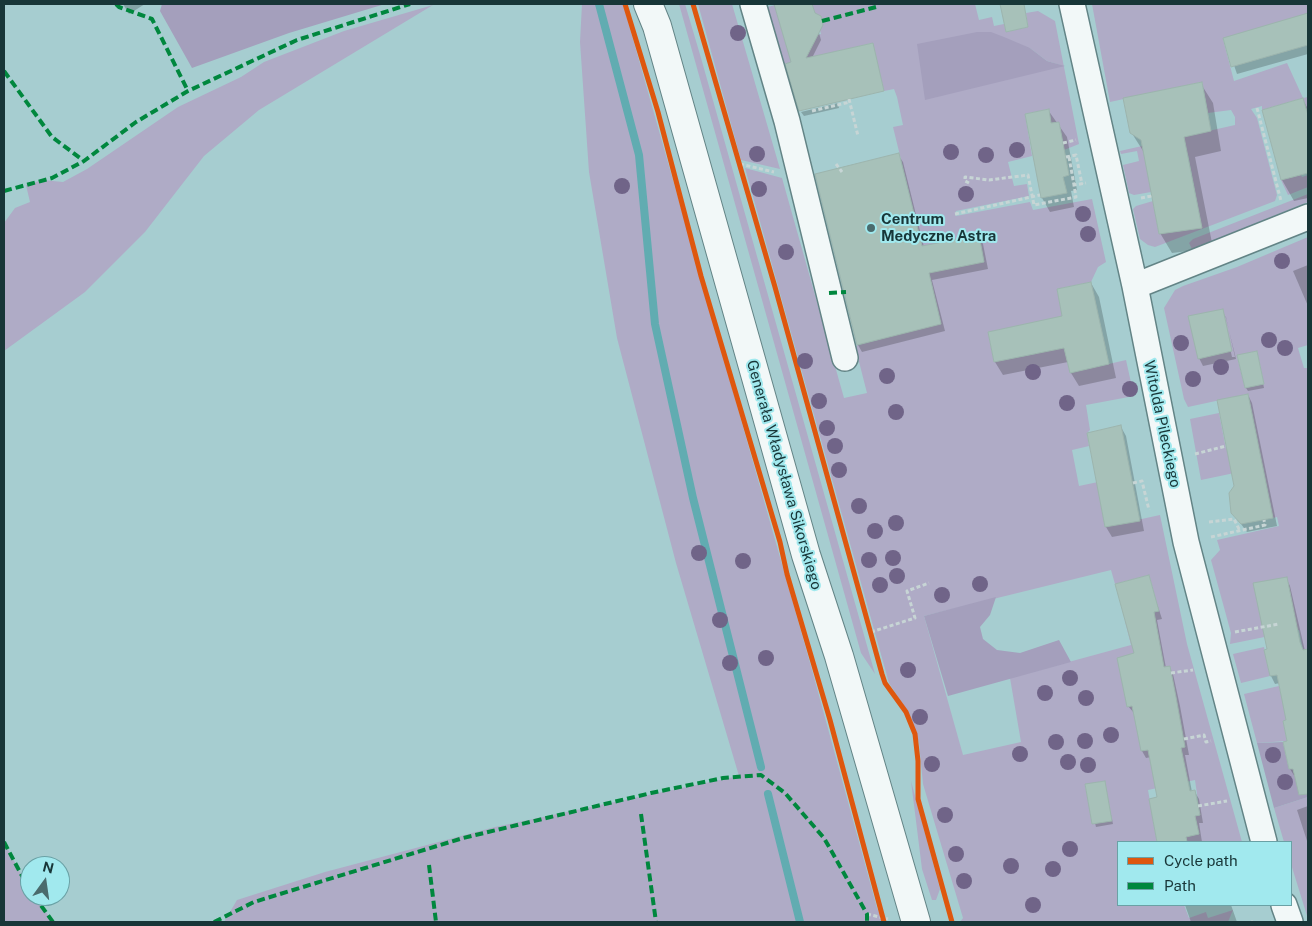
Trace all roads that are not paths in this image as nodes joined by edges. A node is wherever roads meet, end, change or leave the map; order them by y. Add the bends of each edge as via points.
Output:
1 (753, 4) edge
2 (1072, 4) edge
3 (653, 11) edge
4 (1308, 216) edge
5 (1134, 286) junction
6 (845, 358) dead end
7 (1264, 841) edge
8 (1284, 906) edge
9 (916, 922) edge
10 (1290, 922) edge

1 - 6 street via 786,118
2 - 5 street, Witolda Pileckiego
3 - 9 main road, Generała Władysława Sikorskiego via 806,555 850,692
4 - 5 street
5 - 7 street, Witolda Pileckiego via 1186,542
8 - 10 street

